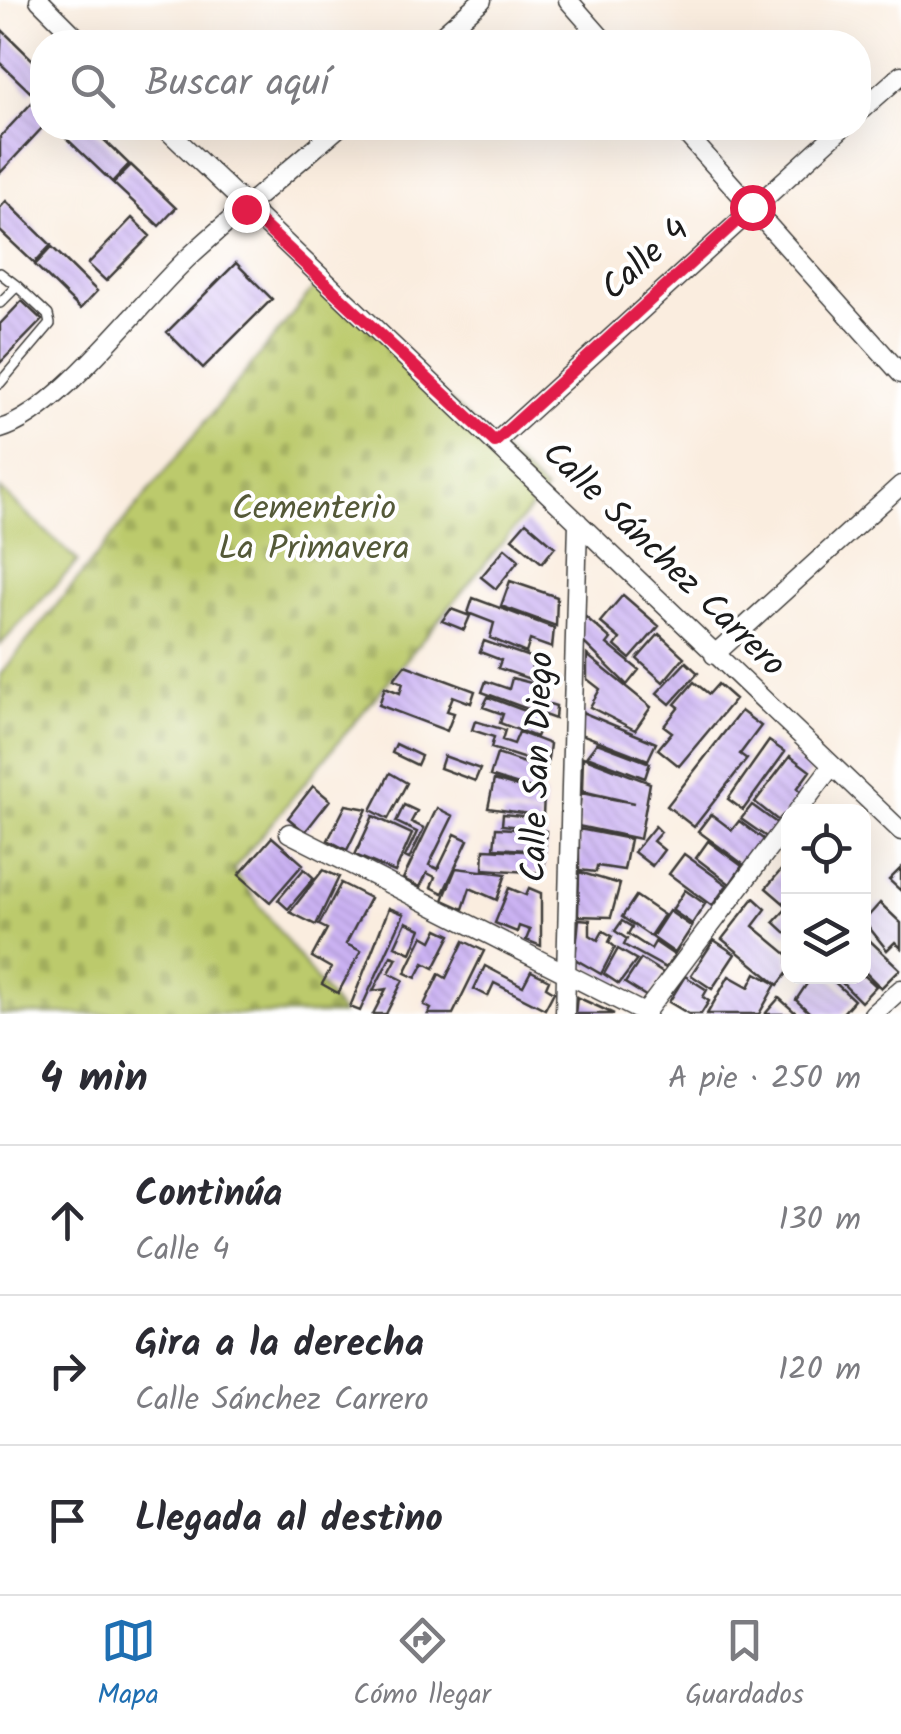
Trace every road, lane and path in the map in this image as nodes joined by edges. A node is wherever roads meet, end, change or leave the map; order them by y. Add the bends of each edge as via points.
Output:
1 (38, 0) edge
2 (482, 0) edge
3 (568, 0) edge
4 (69, 30) edge
5 (448, 30) edge
6 (595, 30) edge
7 (901, 75) edge
8 (871, 102) edge
9 (177, 140) edge
10 (324, 140) edge
11 (692, 140) edge
12 (828, 140) edge
13 (752, 207) junction
14 (246, 209) junction
15 (0, 273) edge
16 (17, 286) junction
17 (0, 303) edge
18 (901, 374) edge
19 (0, 383) edge
20 (0, 429) edge
21 (495, 442) junction
22 (901, 485) edge
23 (578, 522) junction
24 (714, 655) junction
25 (831, 766) junction
26 (803, 804) edge
27 (901, 831) edge
28 (781, 832) edge
29 (288, 833) dead end
30 (566, 974) junction
31 (901, 989) edge
32 (565, 1014) edge
33 (645, 1014) edge
34 (873, 1014) edge

1 - 4 street
2 - 5 street
3 - 6 street
7 - 8 street
9 - 14 street, Calle Sánchez Carrero
10 - 14 street
11 - 13 street
12 - 13 street, Calle 4
13 - 18 street
13 - 21 street, Calle 4
14 - 20 street via 191,254 48,400 22,423
14 - 21 street, Calle Sánchez Carrero
15 - 16 lane
16 - 17 lane
16 - 19 lane via 50,324
21 - 23 street, Calle Sánchez Carrero
22 - 24 street
23 - 24 street, Calle Sánchez Carrero
23 - 30 street, Calle San Diego
24 - 25 street, Calle Sánchez Carrero
25 - 26 street
25 - 27 street, Calle Sánchez Carrero
28 - 33 street
29 - 30 street
30 - 32 street, Calle San Diego
30 - 33 street
31 - 34 street

